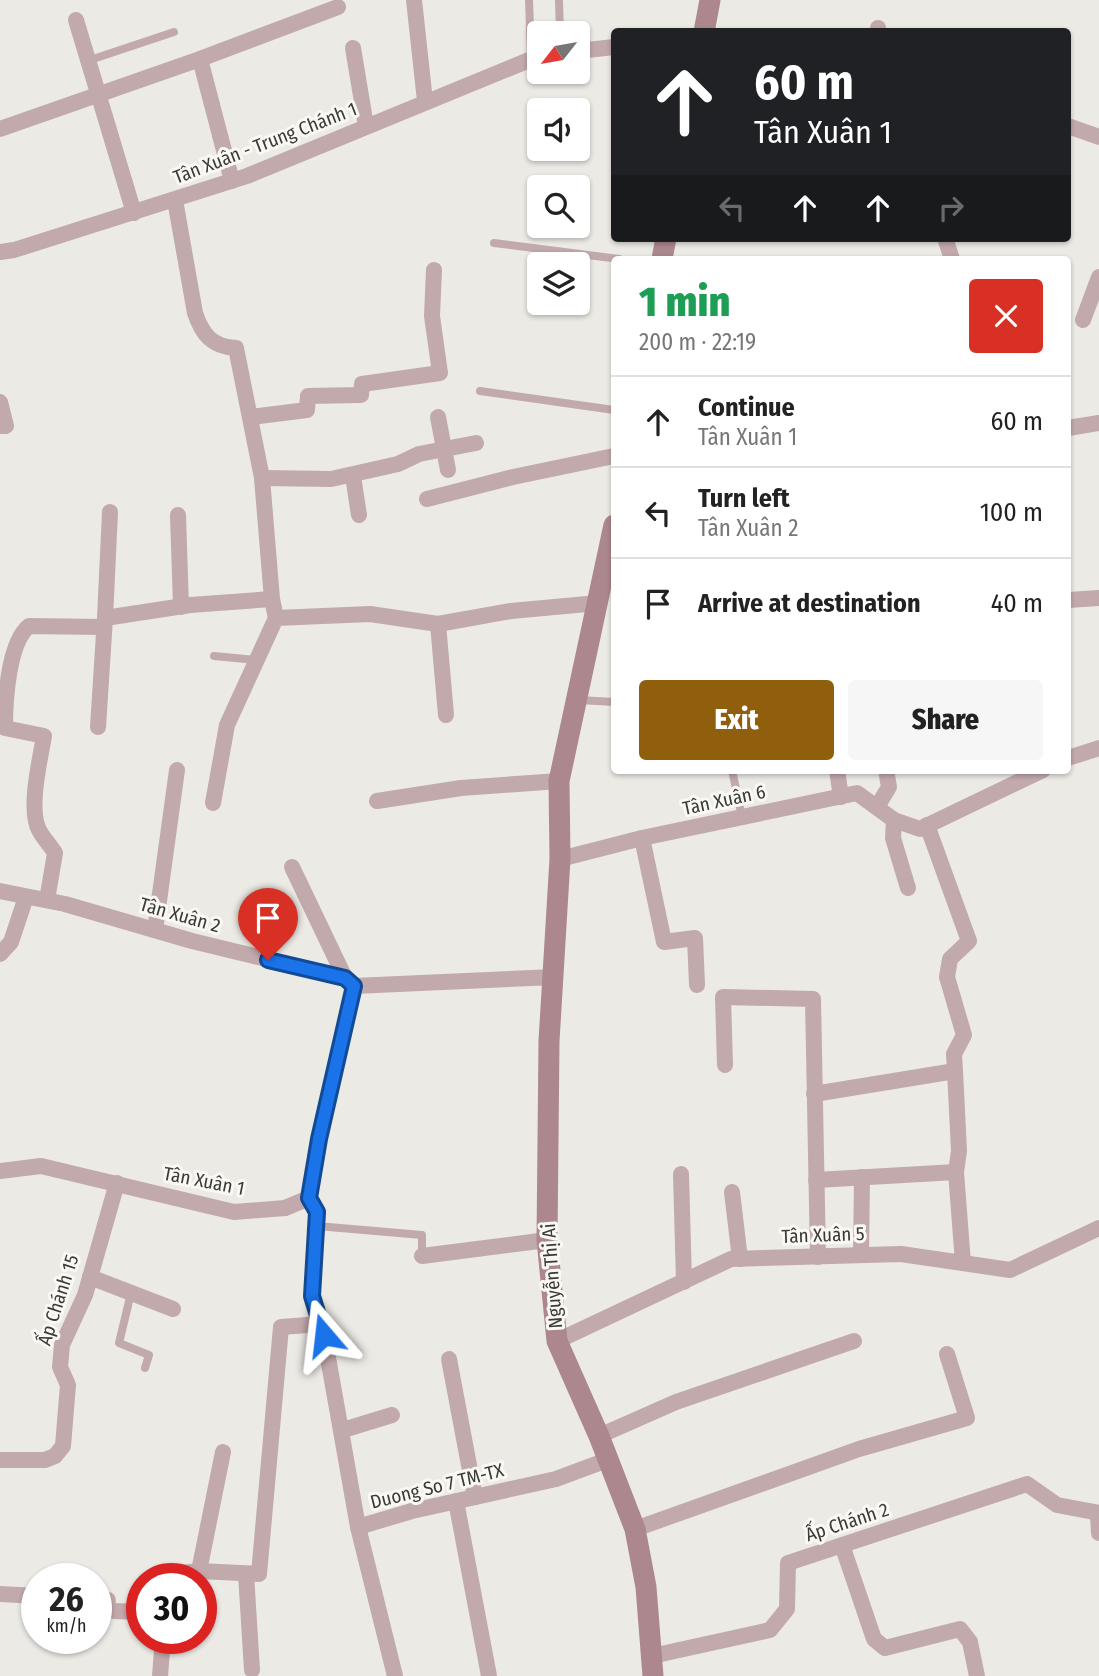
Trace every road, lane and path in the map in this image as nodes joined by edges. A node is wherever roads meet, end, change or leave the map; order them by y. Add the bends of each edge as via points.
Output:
1 (414, 0) edge
2 (528, 0) edge
3 (559, 0) edge
4 (710, 0) edge
5 (338, 7) dead end
6 (76, 20) dead end
7 (531, 21) edge
8 (560, 21) edge
9 (705, 28) edge
10 (174, 32) dead end
11 (611, 47) edge
12 (353, 48) dead end
13 (590, 50) edge
14 (200, 59) junction
15 (527, 59) edge
16 (90, 60) junction
17 (99, 94) junction
18 (425, 102) junction
19 (366, 126) junction
20 (1071, 127) edge
21 (0, 129) edge
22 (1099, 137) edge
23 (232, 181) junction
24 (175, 200) junction
25 (134, 213) junction
26 (494, 243) dead end
27 (0, 252) edge
28 (611, 258) edge
29 (434, 270) dead end
30 (1099, 277) edge
31 (1083, 320) dead end
32 (480, 391) dead end
33 (0, 402) edge
34 (611, 410) edge
35 (251, 417) junction
36 (438, 417) dead end
37 (1099, 423) edge
38 (0, 426) edge
39 (1071, 428) edge
40 (476, 443) dead end
41 (443, 449) junction
42 (611, 458) edge
43 (448, 470) dead end
44 (353, 476) junction
45 (262, 478) junction
46 (427, 499) dead end
47 (110, 512) dead end
48 (359, 514) dead end
49 (178, 515) dead end
50 (611, 545) edge
51 (604, 593) edge
52 (1099, 598) edge
53 (272, 599) junction
54 (1071, 600) edge
55 (181, 607) junction
56 (276, 618) junction
57 (104, 623) junction
58 (438, 624) junction
59 (214, 656) dead end
60 (257, 660) junction
61 (577, 699) junction
62 (611, 702) edge
63 (446, 715) dead end
64 (98, 727) dead end
65 (1099, 748) edge
66 (1071, 757) edge
67 (177, 770) dead end
68 (733, 774) edge
69 (838, 774) edge
70 (887, 774) edge
71 (1035, 774) edge
72 (559, 781) junction
73 (841, 796) junction
74 (377, 802) dead end
75 (213, 803) dead end
76 (877, 807) junction
77 (742, 817) junction
78 (894, 820) junction
79 (927, 825) junction
80 (642, 838) junction
81 (560, 859) junction
82 (292, 867) dead end
83 (908, 888) dead end
84 (0, 891) edge
85 (26, 897) junction
86 (47, 900) junction
87 (155, 930) junction
88 (0, 954) edge
89 (555, 977) junction
90 (349, 982) junction
91 (696, 985) dead end
92 (724, 1065) dead end
93 (955, 1071) junction
94 (814, 1094) junction
95 (0, 1171) edge
96 (956, 1172) junction
97 (681, 1174) dead end
98 (862, 1177) junction
99 (816, 1180) junction
100 (117, 1183) junction
101 (732, 1192) dead end
102 (309, 1198) junction
103 (317, 1226) junction
104 (1099, 1228) edge
105 (547, 1240) junction
106 (861, 1255) junction
107 (422, 1256) joint
108 (818, 1256) junction
109 (740, 1259) junction
110 (963, 1263) junction
111 (90, 1277) junction
112 (684, 1282) junction
113 (131, 1293) junction
114 (173, 1309) dead end
115 (321, 1324) junction
116 (557, 1341) junction
117 (854, 1341) dead end
118 (947, 1354) dead end
119 (449, 1359) dead end
120 (145, 1368) dead end
121 (391, 1415) dead end
122 (343, 1430) junction
123 (599, 1436) junction
124 (223, 1452) dead end
125 (0, 1460) edge
126 (607, 1460) junction
127 (475, 1497) junction
128 (456, 1501) junction
129 (1098, 1513) edge
130 (358, 1527) junction
131 (635, 1529) junction
132 (1099, 1533) edge
133 (842, 1545) junction
134 (201, 1563) edge
135 (217, 1572) edge
136 (246, 1574) junction
137 (0, 1594) edge
138 (21, 1595) edge
139 (162, 1654) edge
140 (653, 1666) edge
141 (253, 1670) dead end
142 (160, 1676) edge
143 (395, 1676) edge
144 (489, 1676) edge
145 (977, 1676) edge

1 - 18 street
2 - 7 lane
3 - 8 lane
4 - 9 street
5 - 14 street
6 - 16 street
10 - 16 lane
11 - 13 street
12 - 19 street
14 - 17 street
14 - 23 street
15 - 18 street, Tân Xuân - Trung Chánh 1
16 - 17 street
17 - 21 street
17 - 25 street
18 - 19 street, Tân Xuân - Trung Chánh 1
19 - 23 street, Tân Xuân - Trung Chánh 1
20 - 22 street
23 - 24 street, Tân Xuân - Trung Chánh 1
24 - 25 street, Tân Xuân - Trung Chánh 1
24 - 35 street via 200,329 222,348 236,348
25 - 27 street, Tân Xuân - Trung Chánh 1
26 - 28 lane
29 - 35 street via 432,316 440,373 362,384 361,395 308,396 307,410
30 - 31 street
32 - 34 lane
33 - 38 street via 6,426
35 - 45 street
36 - 41 street
37 - 39 street
40 - 41 street
41 - 43 street
41 - 44 street
42 - 46 street
44 - 45 street via 331,480
44 - 48 street
45 - 53 street
47 - 57 street
49 - 55 street
50 - 51 street, Nguyễn Thị Ai
51 - 58 street
51 - 61 street, Nguyễn Thị Ai
52 - 54 street
53 - 55 street
53 - 56 street
55 - 57 street
56 - 58 street via 370,614
56 - 60 street
57 - 64 street
57 - 86 street via 29,626 22,632 12,663 5,728 44,736 36,818 55,853
58 - 63 street
59 - 60 lane
60 - 75 street via 227,725
61 - 62 lane
61 - 72 street, Nguyễn Thị Ai
65 - 66 street
67 - 87 street
68 - 77 lane
69 - 73 street
70 - 76 street via 889,787
71 - 79 street
72 - 74 street via 461,788
72 - 81 street, Nguyễn Thị Ai
73 - 76 street, Tân Xuân 6 via 857,793
73 - 77 street, Tân Xuân 6
76 - 78 street, Tân Xuân 6
77 - 80 street, Tân Xuân 6
78 - 79 street, Tân Xuân 6 via 920,829
78 - 83 street via 893,838
79 - 93 street via 969,941 950,959 947,977 964,1035 954,1054
80 - 81 street, Tân Xuân 6
80 - 91 street via 664,942 695,938
81 - 89 street, Nguyễn Thị Ai
82 - 90 street
84 - 85 street, Tân Xuân 2
85 - 86 street, Tân Xuân 2
85 - 88 street via 11,942
86 - 87 street, Tân Xuân 2
87 - 90 street, Tân Xuân 2
89 - 90 street, Tân Xuân 2
89 - 105 street, Nguyễn Thị Ai via 549,1041
90 - 102 street
92 - 94 street via 723,997 813,999
93 - 94 street
93 - 96 street
94 - 99 street
95 - 100 street, Tân Xuân 1 via 41,1166
96 - 98 street
96 - 110 street
97 - 112 street
98 - 99 street
98 - 106 street
99 - 108 street
100 - 102 street, Tân Xuân 1 via 234,1212 285,1209
100 - 111 street, Ấp Chánh 15
101 - 109 street
102 - 103 street, Duong So 7 TM-TX via 317,1212
103 - 107 lane via 422,1235
103 - 115 street, Duong So 7 TM-TX via 312,1296
104 - 110 street, Tân Xuân 5 via 1010,1270
105 - 107 street
105 - 116 street, Nguyễn Thị Ai
106 - 108 street, Tân Xuân 5
106 - 110 street, Tân Xuân 5 via 901,1254
108 - 109 street, Tân Xuân 5
109 - 112 street, Tân Xuân 5
111 - 113 street
111 - 125 street, Ấp Chánh 15 via 62,1345 61,1367 68,1385 63,1447 45,1460
112 - 116 street, Tân Xuân 5
113 - 114 street
113 - 120 lane via 119,1343 149,1355
115 - 122 street, Duong So 7 TM-TX
115 - 136 street via 281,1326 259,1574
116 - 123 street, Nguyễn Thị Ai
117 - 123 street via 701,1393
118 - 131 street via 967,1418 859,1449
119 - 127 street
121 - 122 street
122 - 130 street, Duong So 7 TM-TX
123 - 126 street, Nguyễn Thị Ai
124 - 134 street
126 - 127 street, Duong So 7 TM-TX via 556,1479
126 - 131 street, Nguyễn Thị Ai
127 - 128 street, Duong So 7 TM-TX
128 - 130 street, Duong So 7 TM-TX
128 - 144 street
129 - 132 street
129 - 133 street, Ấp Chánh 2 via 1057,1504 1027,1484
130 - 143 street
131 - 140 street, Nguyễn Thị Ai
133 - 140 street, Ấp Chánh 2 via 788,1563 787,1609 770,1630
133 - 145 street via 874,1639 885,1648 960,1629 970,1642
135 - 136 street
136 - 141 street
137 - 138 street
139 - 142 street

